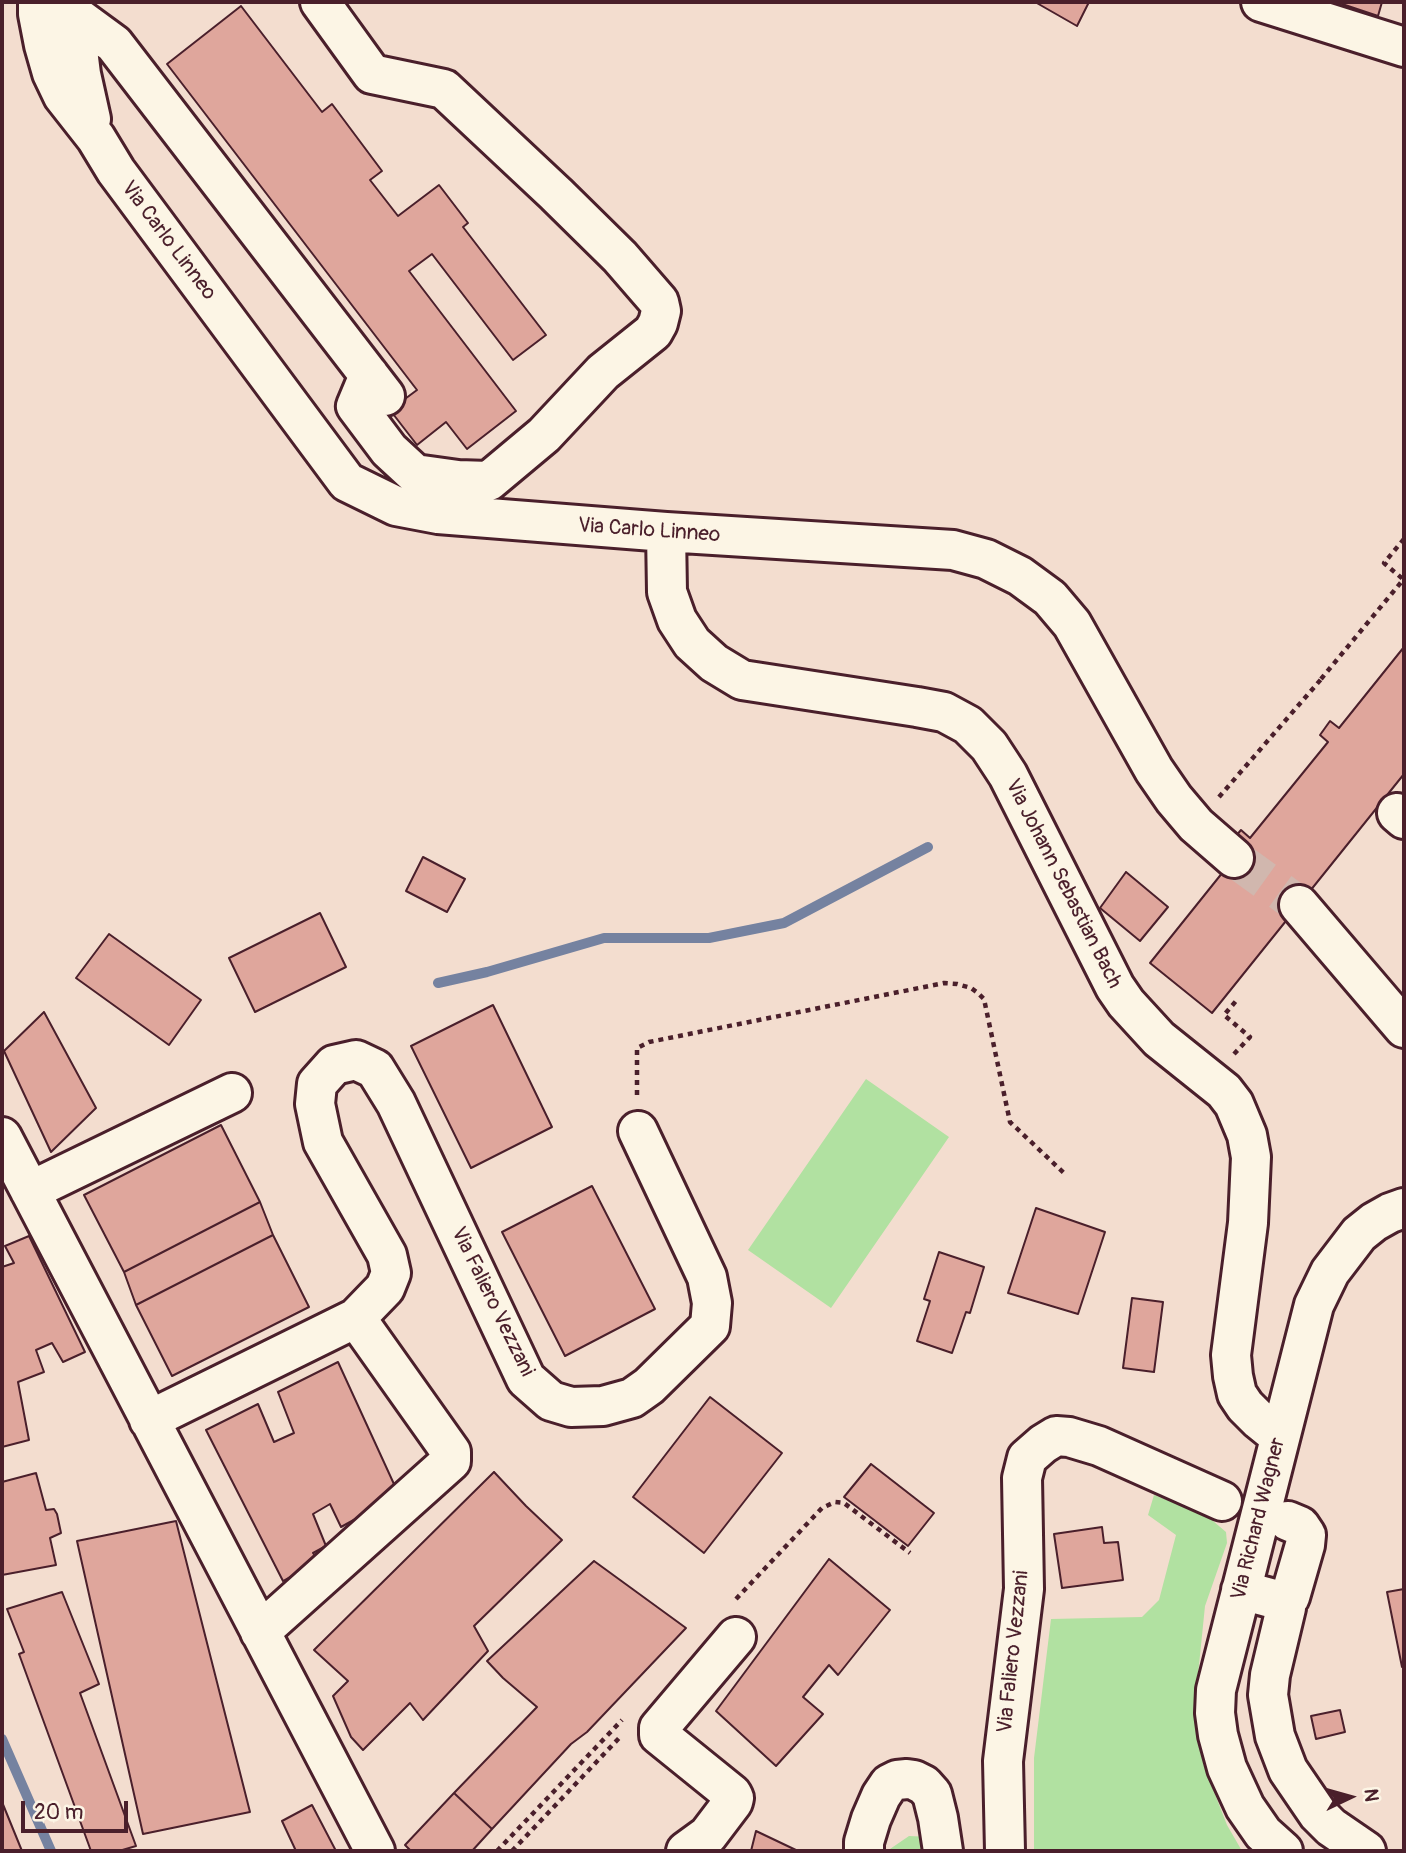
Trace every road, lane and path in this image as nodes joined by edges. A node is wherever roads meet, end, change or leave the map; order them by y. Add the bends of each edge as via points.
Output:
1 (320, 2) edge
2 (1261, 2) edge
3 (61, 6) edge
4 (1404, 47) edge
5 (666, 532) junction
6 (1404, 539) edge
7 (1404, 580) edge
8 (1196, 825) junction
9 (1234, 858) tunnel mouth
10 (1299, 905) tunnel mouth
11 (1236, 1002) dead end
12 (1404, 1028) edge
13 (1210, 1080) junction
14 (232, 1093) dead end
15 (638, 1131) joint
16 (2, 1137) edge
17 (1066, 1175) dead end
18 (30, 1191) junction
19 (1404, 1208) edge
20 (356, 1318) junction
21 (149, 1420) junction
22 (1280, 1437) junction
23 (1222, 1501) dead end
24 (1288, 1521) dead end
25 (1241, 1590) junction
26 (1284, 1603) junction
27 (260, 1632) junction
28 (736, 1637) dead end
29 (612, 1746) dead end
30 (374, 1851) edge
31 (512, 1851) edge
32 (687, 1851) edge
33 (863, 1851) edge
34 (943, 1851) edge
35 (1005, 1851) edge
36 (1283, 1851) edge
37 (1366, 1851) edge

1 - 3 street via 372,74 444,89 620,257 659,302 661,311 653,332 603,372 544,435 489,481 415,474 389,450 356,406 377,386 114,44
2 - 4 street
3 - 5 street, Via Carlo Linneo via 96,138 347,482 396,506 438,514
5 - 8 street, Via Carlo Linneo via 953,550 986,559 1020,576 1050,598 1072,624 1154,770
5 - 13 street, Via Johann Sebastian Bach via 667,592 677,620 692,643 715,663 742,680 944,712 968,725 989,746 1125,1003 1159,1039
6 - 7 path via 1384,563
7 - 8 path
8 - 9 street, Via Carlo Linneo
10 - 12 street
11 - 13 path via 1224,1014 1250,1037
13 - 22 street, Via Johann Sebastian Bach via 1234,1104 1251,1157 1248,1223 1231,1355 1233,1376 1245,1406
14 - 18 street
15 - 17 path via 637,1048 649,1042 957,984 984,999 1010,1122
15 - 20 street, Via Faliero Vezzani via 707,1277 710,1326 632,1398 603,1406 571,1407 551,1401 526,1379 387,1086 375,1069 356,1060 334,1065 317,1084 315,1104 323,1142 379,1237 391,1273 385,1288
16 - 18 street
18 - 21 street
19 - 22 street, Via Richard Wagner via 1359,1234 1330,1272 1314,1305
20 - 21 street, Via Faliero Vezzani
20 - 27 street via 451,1452 451,1461
21 - 27 street
22 - 25 street, Via Richard Wagner
23 - 35 street, Via Faliero Vezzani via 1069,1437 1056,1436 1027,1458 1022,1478 1024,1589 1003,1761
24 - 26 street via 1300,1526 1306,1545
25 - 26 street
25 - 36 street, Via Richard Wagner via 1216,1690 1218,1735 1245,1807
26 - 37 street via 1268,1695 1275,1737 1288,1770 1318,1814
27 - 30 street
28 - 32 street via 659,1728 659,1735 734,1798 708,1835
29 - 31 path
33 - 34 street via 881,1796 889,1784 907,1779 932,1794

